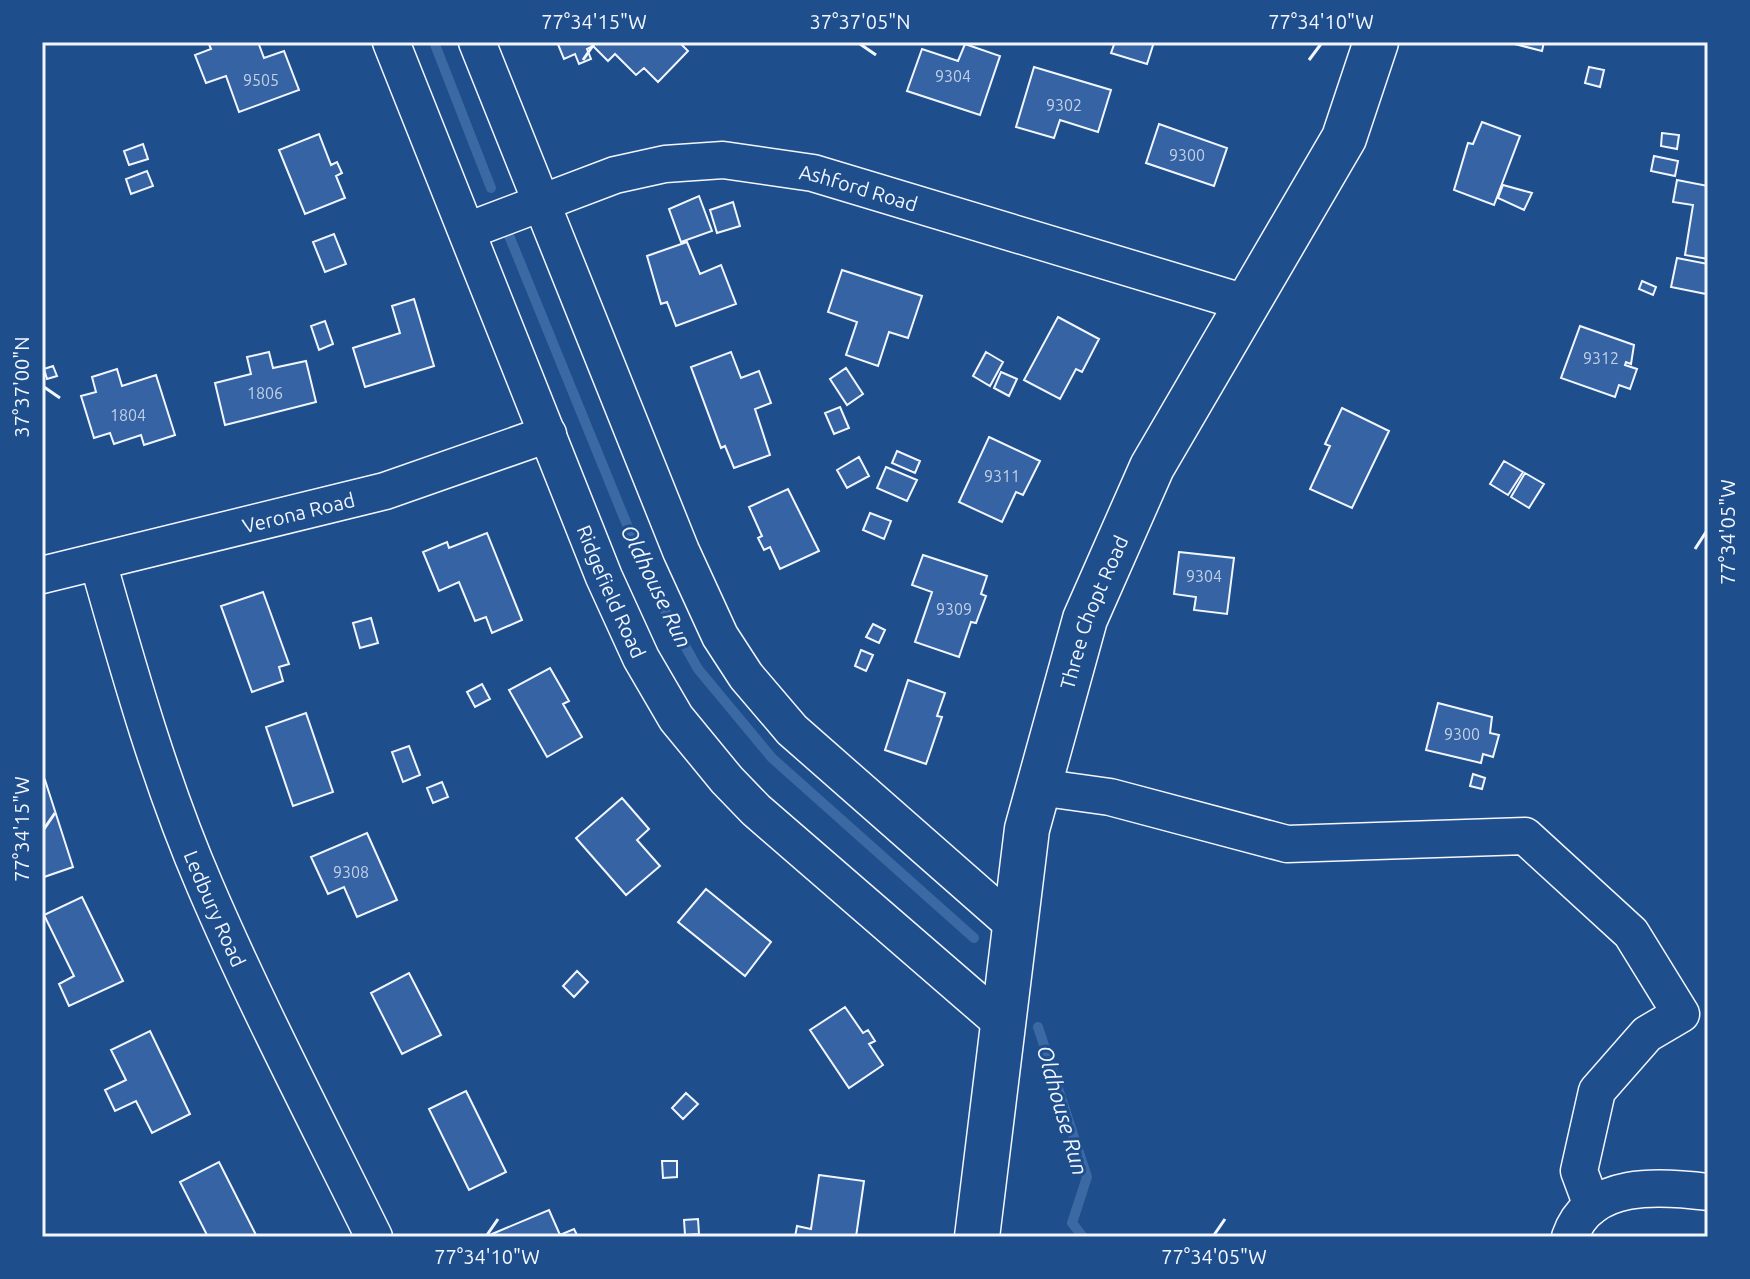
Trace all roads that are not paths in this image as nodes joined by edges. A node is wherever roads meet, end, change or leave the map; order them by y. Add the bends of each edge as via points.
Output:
1 (391, 42) edge
2 (477, 42) edge
3 (1376, 42) edge
4 (541, 203) junction
5 (467, 231) junction
6 (1249, 304) junction
7 (548, 434) junction
8 (98, 562) junction
9 (42, 575) edge
10 (1038, 787) junction
11 (1015, 926) junction
12 (1695, 1007) edge
13 (1003, 1024) junction
14 (1708, 1192) edge
15 (1592, 1206) junction
16 (374, 1237) edge
17 (977, 1237) edge
18 (1570, 1237) edge

1 - 5 street, Ridgefield Road
2 - 4 street
3 - 6 main road, Three Chopt Road via 1344,138
4 - 5 street, Ashford Road
4 - 6 street, Ashford Road via 615,175 665,164 774,164
4 - 11 street via 681,551 720,636 746,676 831,767
5 - 7 street, Ridgefield Road
6 - 10 main road, Three Chopt Road via 1131,512 1085,619
7 - 8 street, Verona Road via 385,491
7 - 13 street, Ridgefield Road via 635,645 676,718 756,810
8 - 9 street, Verona Road
8 - 16 street, Ledbury Road via 146,727 203,883
10 - 11 main road, Three Chopt Road
10 - 12 street via 1110,797 1287,844 1525,836 1631,933
11 - 13 main road, Three Chopt Road
12 - 15 street via 1647,1034 1597,1091 1579,1171
13 - 17 main road, Three Chopt Road
14 - 15 street via 1634,1188
15 - 18 street

